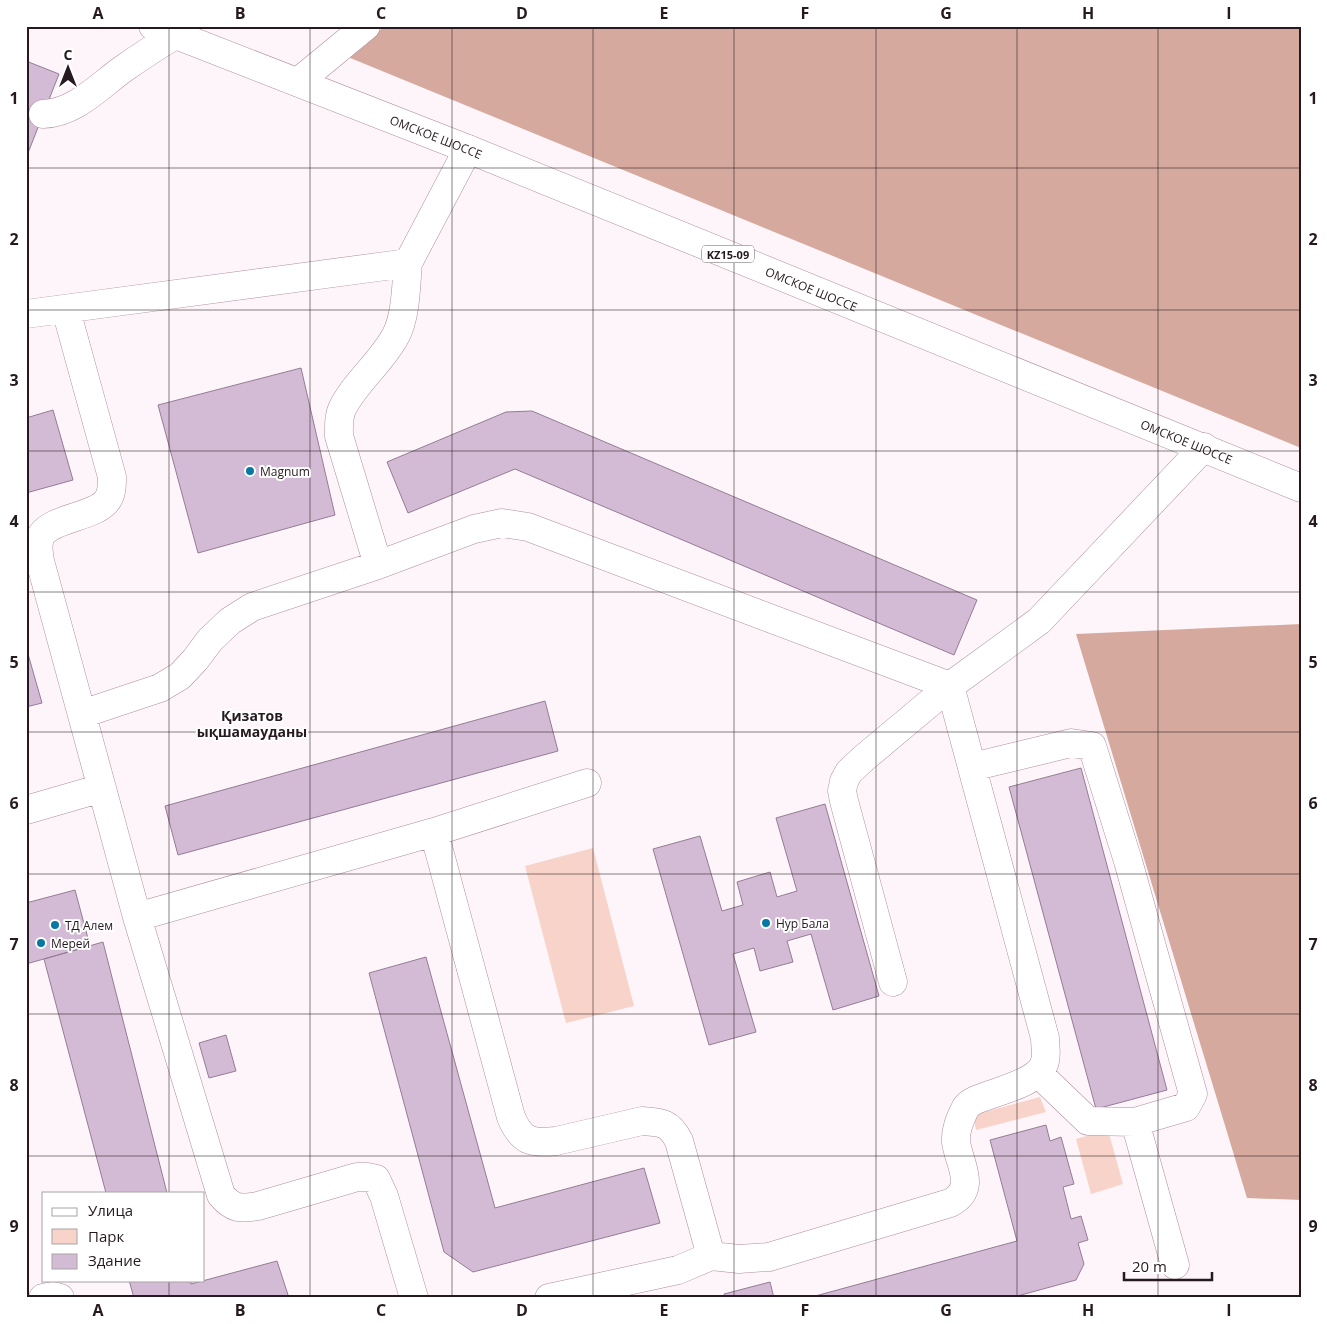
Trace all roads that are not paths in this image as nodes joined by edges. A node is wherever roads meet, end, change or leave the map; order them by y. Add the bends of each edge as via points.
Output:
1 (366, 26) edge
2 (164, 31) edge
3 (298, 82) junction
4 (43, 114) dead end
5 (468, 149) junction
6 (408, 263) junction
7 (66, 310) junction
8 (26, 314) edge
9 (1204, 448) junction
10 (1301, 488) edge
11 (378, 565) junction
12 (950, 686) junction
13 (82, 714) junction
14 (972, 767) junction
15 (587, 783) dead end
16 (102, 788) junction
17 (26, 810) edge
18 (434, 832) junction
19 (137, 917) junction
20 (893, 982) dead end
21 (1038, 1074) junction
22 (1135, 1122) junction
23 (711, 1256) junction
24 (1175, 1265) dead end
25 (44, 1298) edge
26 (60, 1298) edge
27 (414, 1298) edge
28 (548, 1298) edge

1 - 3 main road
2 - 3 main road, ОМСКОЕ ШОССЕ / KZ15-09
2 - 4 main road via 123,70 76,104 56,114
3 - 5 main road, ОМСКОЕ ШОССЕ / KZ15-09
5 - 6 main road
5 - 9 main road, ОМСКОЕ ШОССЕ / KZ15-09
6 - 7 main road
6 - 11 main road via 401,321 396,335 341,410 338,423 339,436
7 - 8 main road
7 - 13 main road via 112,477 108,501 95,510 46,529 38,545
9 - 10 main road, ОМСКОЕ ШОССЕ / KZ15-09
9 - 12 main road via 1039,621
11 - 12 main road via 474,528 502,523 528,527
11 - 13 main road via 252,607 223,627 180,676 160,688
12 - 14 main road
12 - 20 main road via 849,772 842,791
13 - 16 main road
14 - 21 main road via 1045,1038 1045,1063
14 - 22 main road via 1071,743 1092,746 1128,861 1193,1094 1186,1107
15 - 18 main road
16 - 17 main road
16 - 19 main road
18 - 19 main road
18 - 23 main road via 515,1126 522,1136 543,1143 642,1121 667,1125 679,1141
19 - 27 main road via 221,1195 242,1209 357,1177 376,1180 384,1196
21 - 22 main road via 1088,1121
21 - 23 main road via 966,1106 956,1141 965,1180 958,1198 950,1203 769,1257 739,1259
22 - 24 main road
23 - 28 main road via 678,1270
25 - 26 main road

